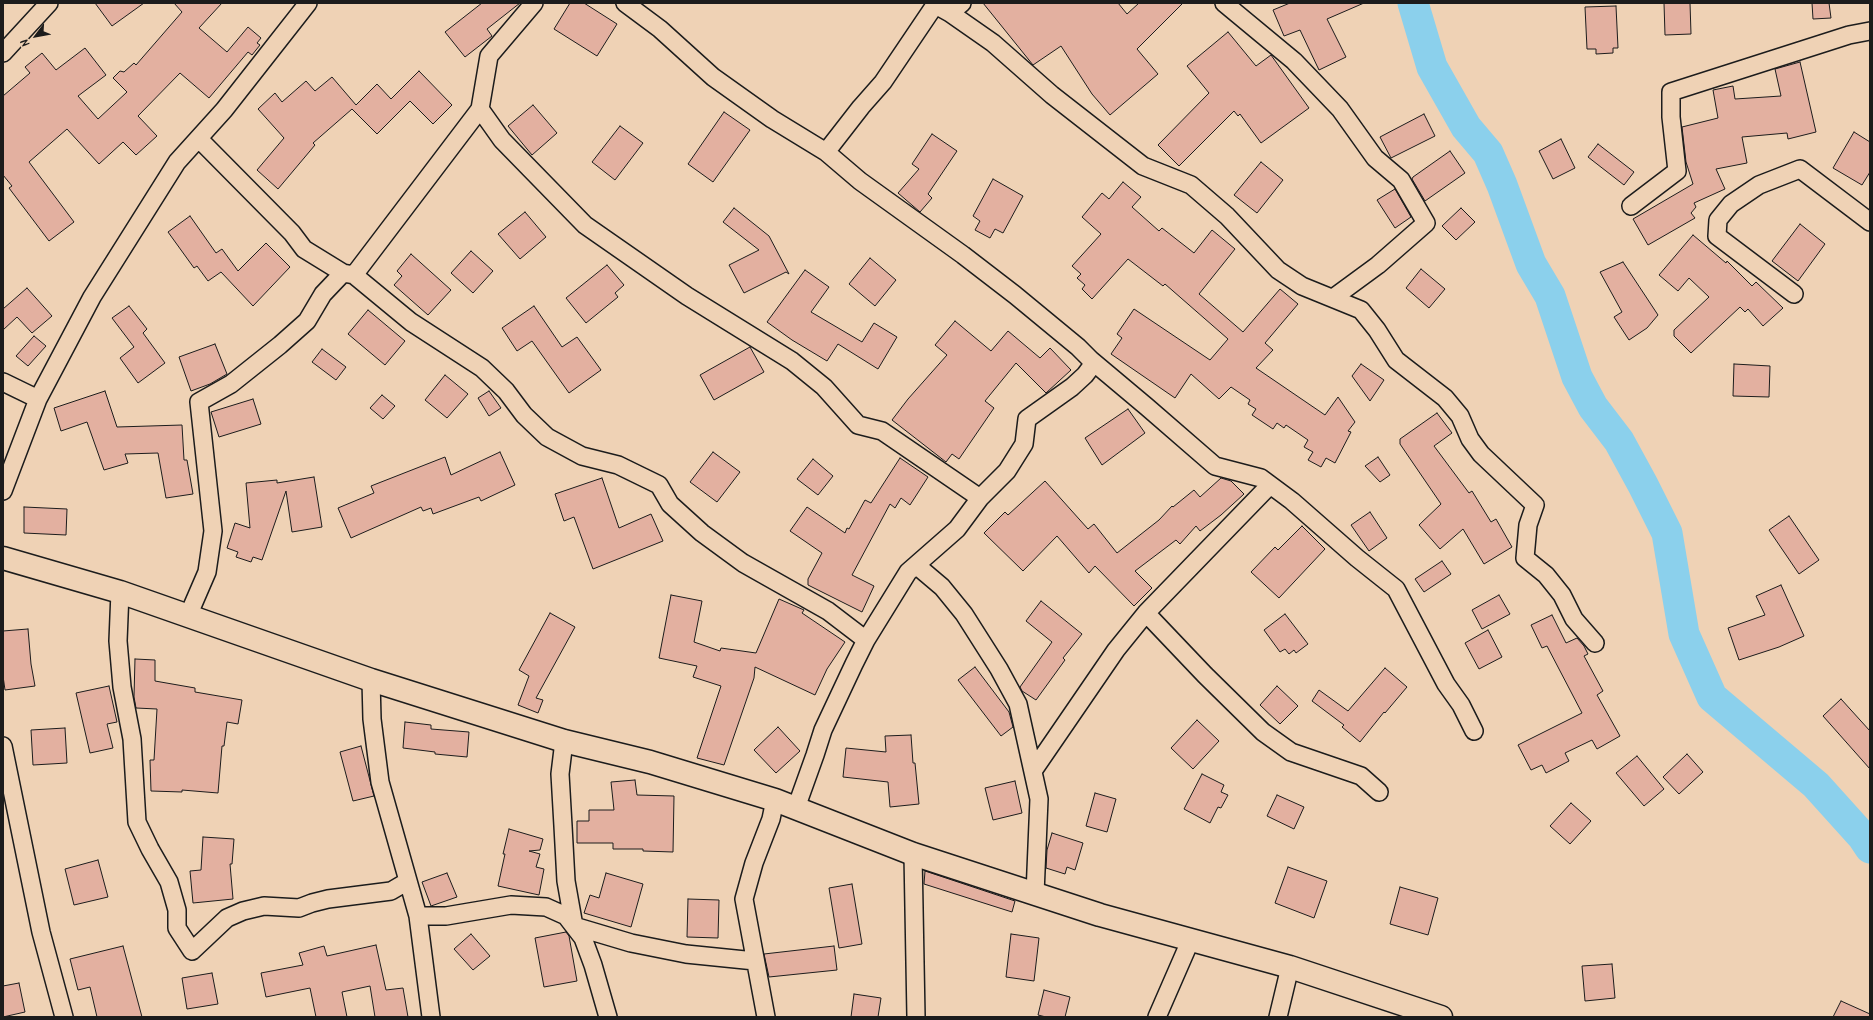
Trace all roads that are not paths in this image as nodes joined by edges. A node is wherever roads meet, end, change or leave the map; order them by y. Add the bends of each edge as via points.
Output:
1 (49, 3) edge
2 (308, 3) edge
3 (534, 3) edge
4 (625, 3) edge
5 (1224, 3) edge
6 (934, 4) edge
7 (956, 8) edge
8 (1870, 31) edge
9 (3, 53) edge
10 (480, 109) junction
11 (199, 139) junction
12 (826, 152) junction
13 (1631, 206) dead end
14 (1870, 222) edge
15 (348, 274) junction
16 (1794, 294) dead end
17 (1333, 298) junction
18 (1091, 360) junction
19 (3, 382) edge
20 (38, 399) junction
21 (1270, 485) junction
22 (3, 491) edge
23 (980, 498) junction
24 (3, 558) edge
25 (916, 565) junction
26 (120, 592) junction
27 (1146, 613) junction
28 (188, 616) junction
29 (866, 640) junction
30 (1595, 643) dead end
31 (372, 680) junction
32 (1474, 731) dead end
33 (564, 741) junction
34 (3, 751) edge
35 (1033, 771) junction
36 (1379, 792) dead end
37 (775, 800) junction
38 (796, 808) junction
39 (913, 854) junction
40 (408, 881) junction
41 (1035, 894) junction
42 (418, 916) junction
43 (574, 926) junction
44 (1191, 939) junction
45 (755, 961) junction
46 (1290, 967) junction
47 (64, 1017) edge
48 (431, 1017) edge
49 (608, 1017) edge
50 (766, 1017) edge
51 (916, 1017) edge
52 (1157, 1017) edge
53 (1278, 1017) edge
54 (1441, 1017) edge

1 - 9 street
2 - 11 street
3 - 10 street via 489,56
4 - 12 street via 660,29 713,77
5 - 17 street via 1294,61 1340,109 1375,158 1401,180 1426,224 1378,266
6 - 7 street
6 - 12 street via 883,82 860,107
7 - 17 street via 1052,95 1143,166 1191,186 1227,216 1278,270 1302,286
8 - 13 street via 1849,35 1671,92 1671,117 1678,171
10 - 15 street
10 - 23 street via 502,140 585,225 687,296 792,361 824,387 858,425 882,430
11 - 15 street via 292,233 304,249
11 - 20 street via 177,162 92,297
12 - 18 street via 860,181 963,254
14 - 16 street via 1800,169 1759,185 1731,204 1718,220 1717,236
15 - 28 street via 323,294 307,321 280,345 231,384 199,402 213,531 207,572
15 - 29 street via 411,322 482,368 547,437 582,456 618,465 659,486 670,504 702,533 743,563 828,611
17 - 30 street via 1361,310 1396,360 1445,398 1460,416 1470,439 1481,454 1535,505 1528,526 1525,558 1546,575 1562,595 1574,619
18 - 21 street via 1215,466 1260,478
18 - 23 street via 1091,367 1072,387 1027,419 1024,444 1007,471
19 - 20 street
20 - 22 street
21 - 27 street
21 - 32 street via 1396,589
23 - 25 street via 957,528
24 - 26 street
25 - 29 street via 908,572
25 - 35 street via 947,592 1000,669 1018,704
26 - 28 street
26 - 40 street via 118,641 122,687 132,739 137,822 169,882 177,910 177,928 192,951 227,918 243,912 264,906 299,908 328,899 391,891
27 - 35 street via 1116,650
27 - 36 street via 1263,732 1291,752 1361,776
28 - 31 street
29 - 38 street via 823,730
31 - 33 street
31 - 40 street via 372,719 380,782
33 - 37 street via 650,762
33 - 43 street via 560,774 566,881
34 - 47 street via 41,932
35 - 41 street via 1039,799
37 - 38 street
37 - 45 street via 744,899
38 - 39 street
39 - 41 street
39 - 51 street
40 - 42 street
41 - 44 street via 1100,915
42 - 43 street via 446,916 511,905 546,907 566,916
42 - 48 street
43 - 45 street via 631,943 686,954
43 - 49 street via 583,938
44 - 46 street
44 - 52 street
45 - 50 street
46 - 53 street
46 - 54 street

